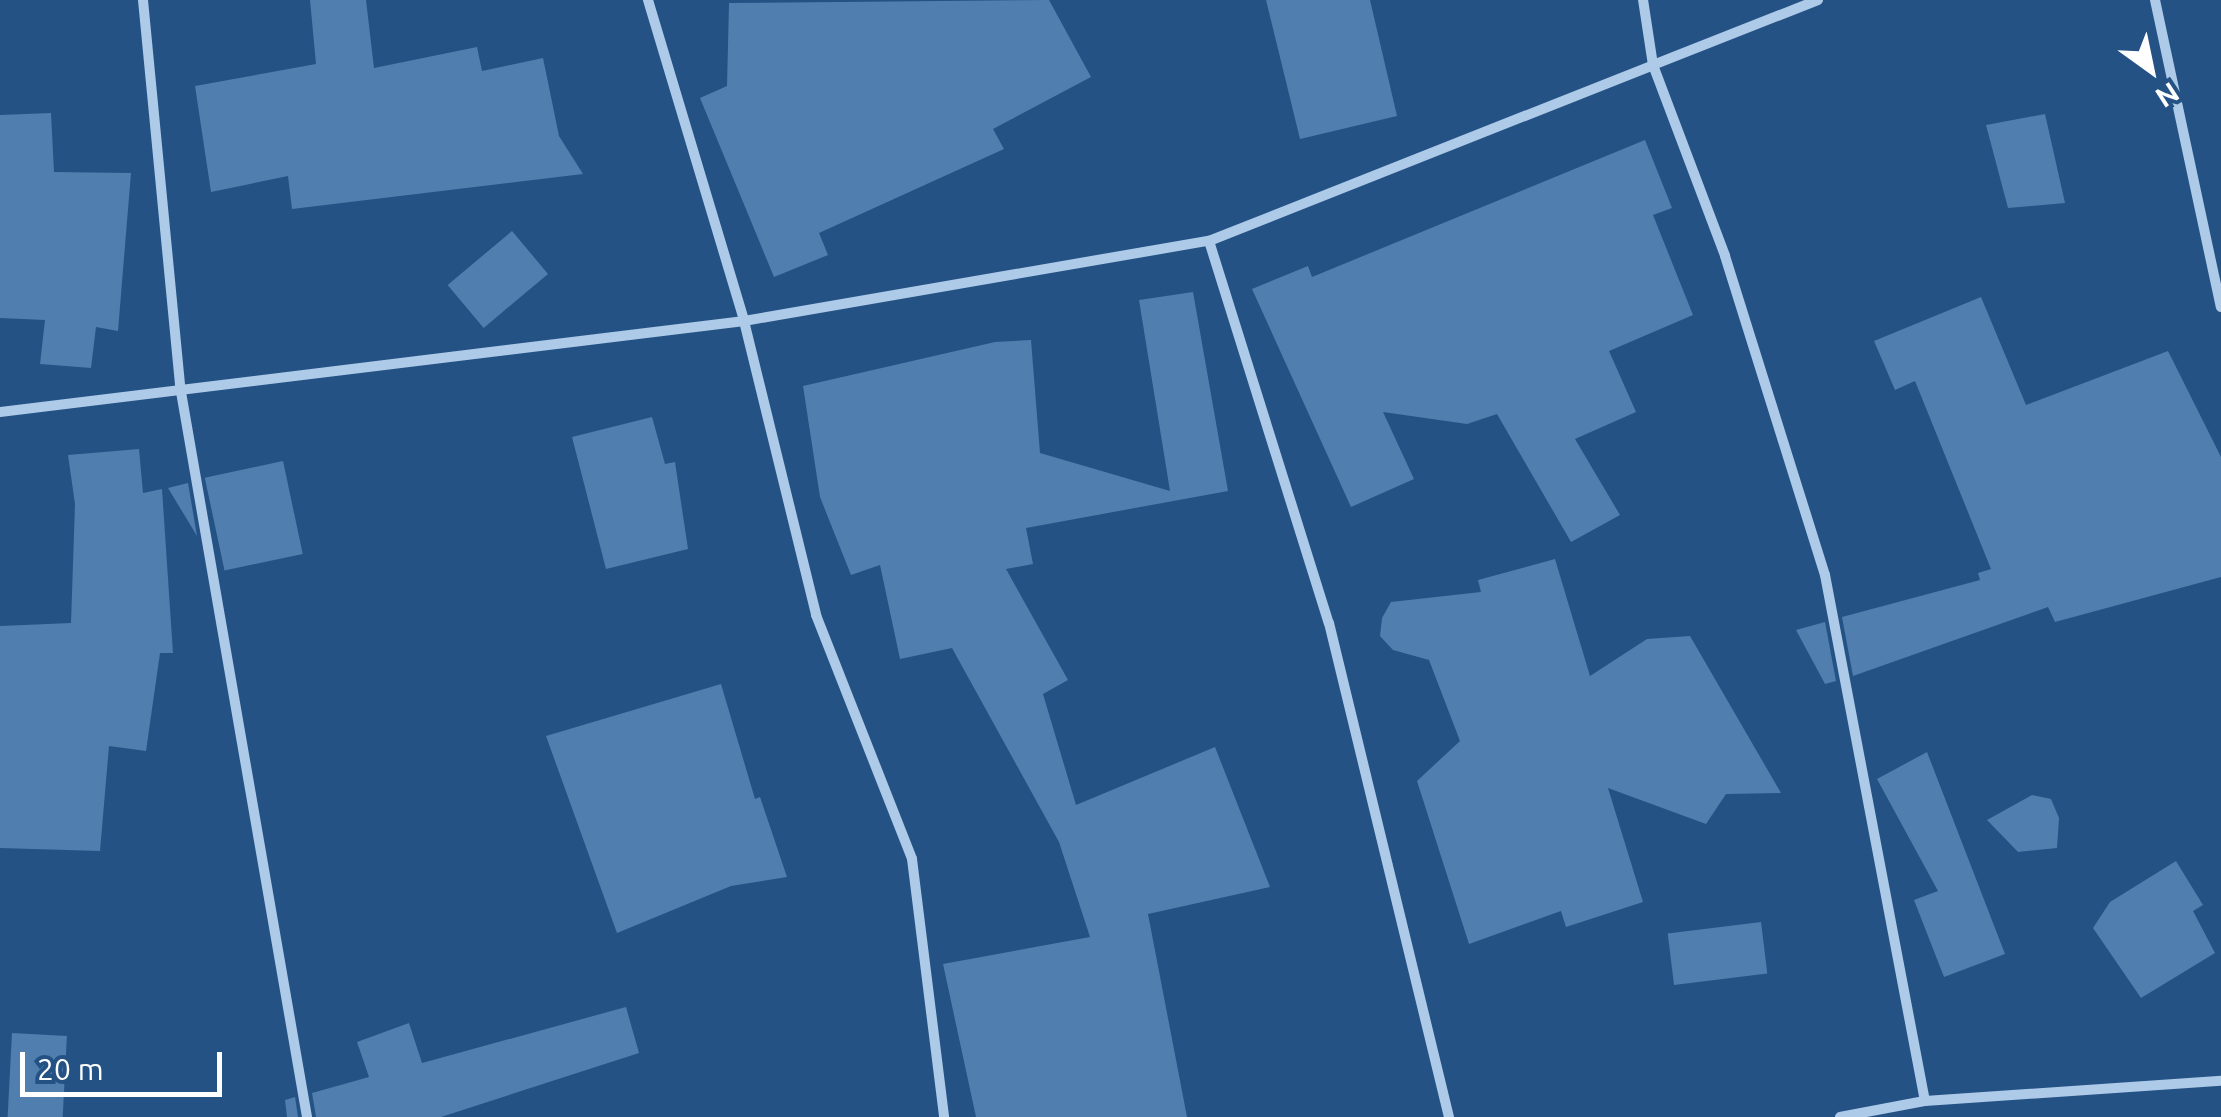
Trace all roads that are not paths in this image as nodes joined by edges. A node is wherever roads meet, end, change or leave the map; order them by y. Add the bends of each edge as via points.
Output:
1 (143, 0) edge
2 (648, 0) edge
3 (1644, 0) edge
4 (1818, 0) edge
5 (2155, 0) edge
6 (1653, 65) junction
7 (1209, 241) junction
8 (2221, 307) edge
9 (744, 320) junction
10 (180, 392) junction
11 (0, 412) edge
12 (2221, 1081) edge
13 (1925, 1101) junction
14 (308, 1117) edge
15 (944, 1117) edge
16 (1449, 1117) edge
17 (1840, 1117) edge

1 - 10 street
2 - 9 street
3 - 6 street
4 - 6 street
5 - 8 street
6 - 7 street
6 - 13 street via 1725,256 1825,576
7 - 9 street
7 - 16 street via 1329,624
9 - 10 street
9 - 15 street via 816,615 912,860
10 - 11 street
10 - 14 street
12 - 13 street
13 - 17 street

